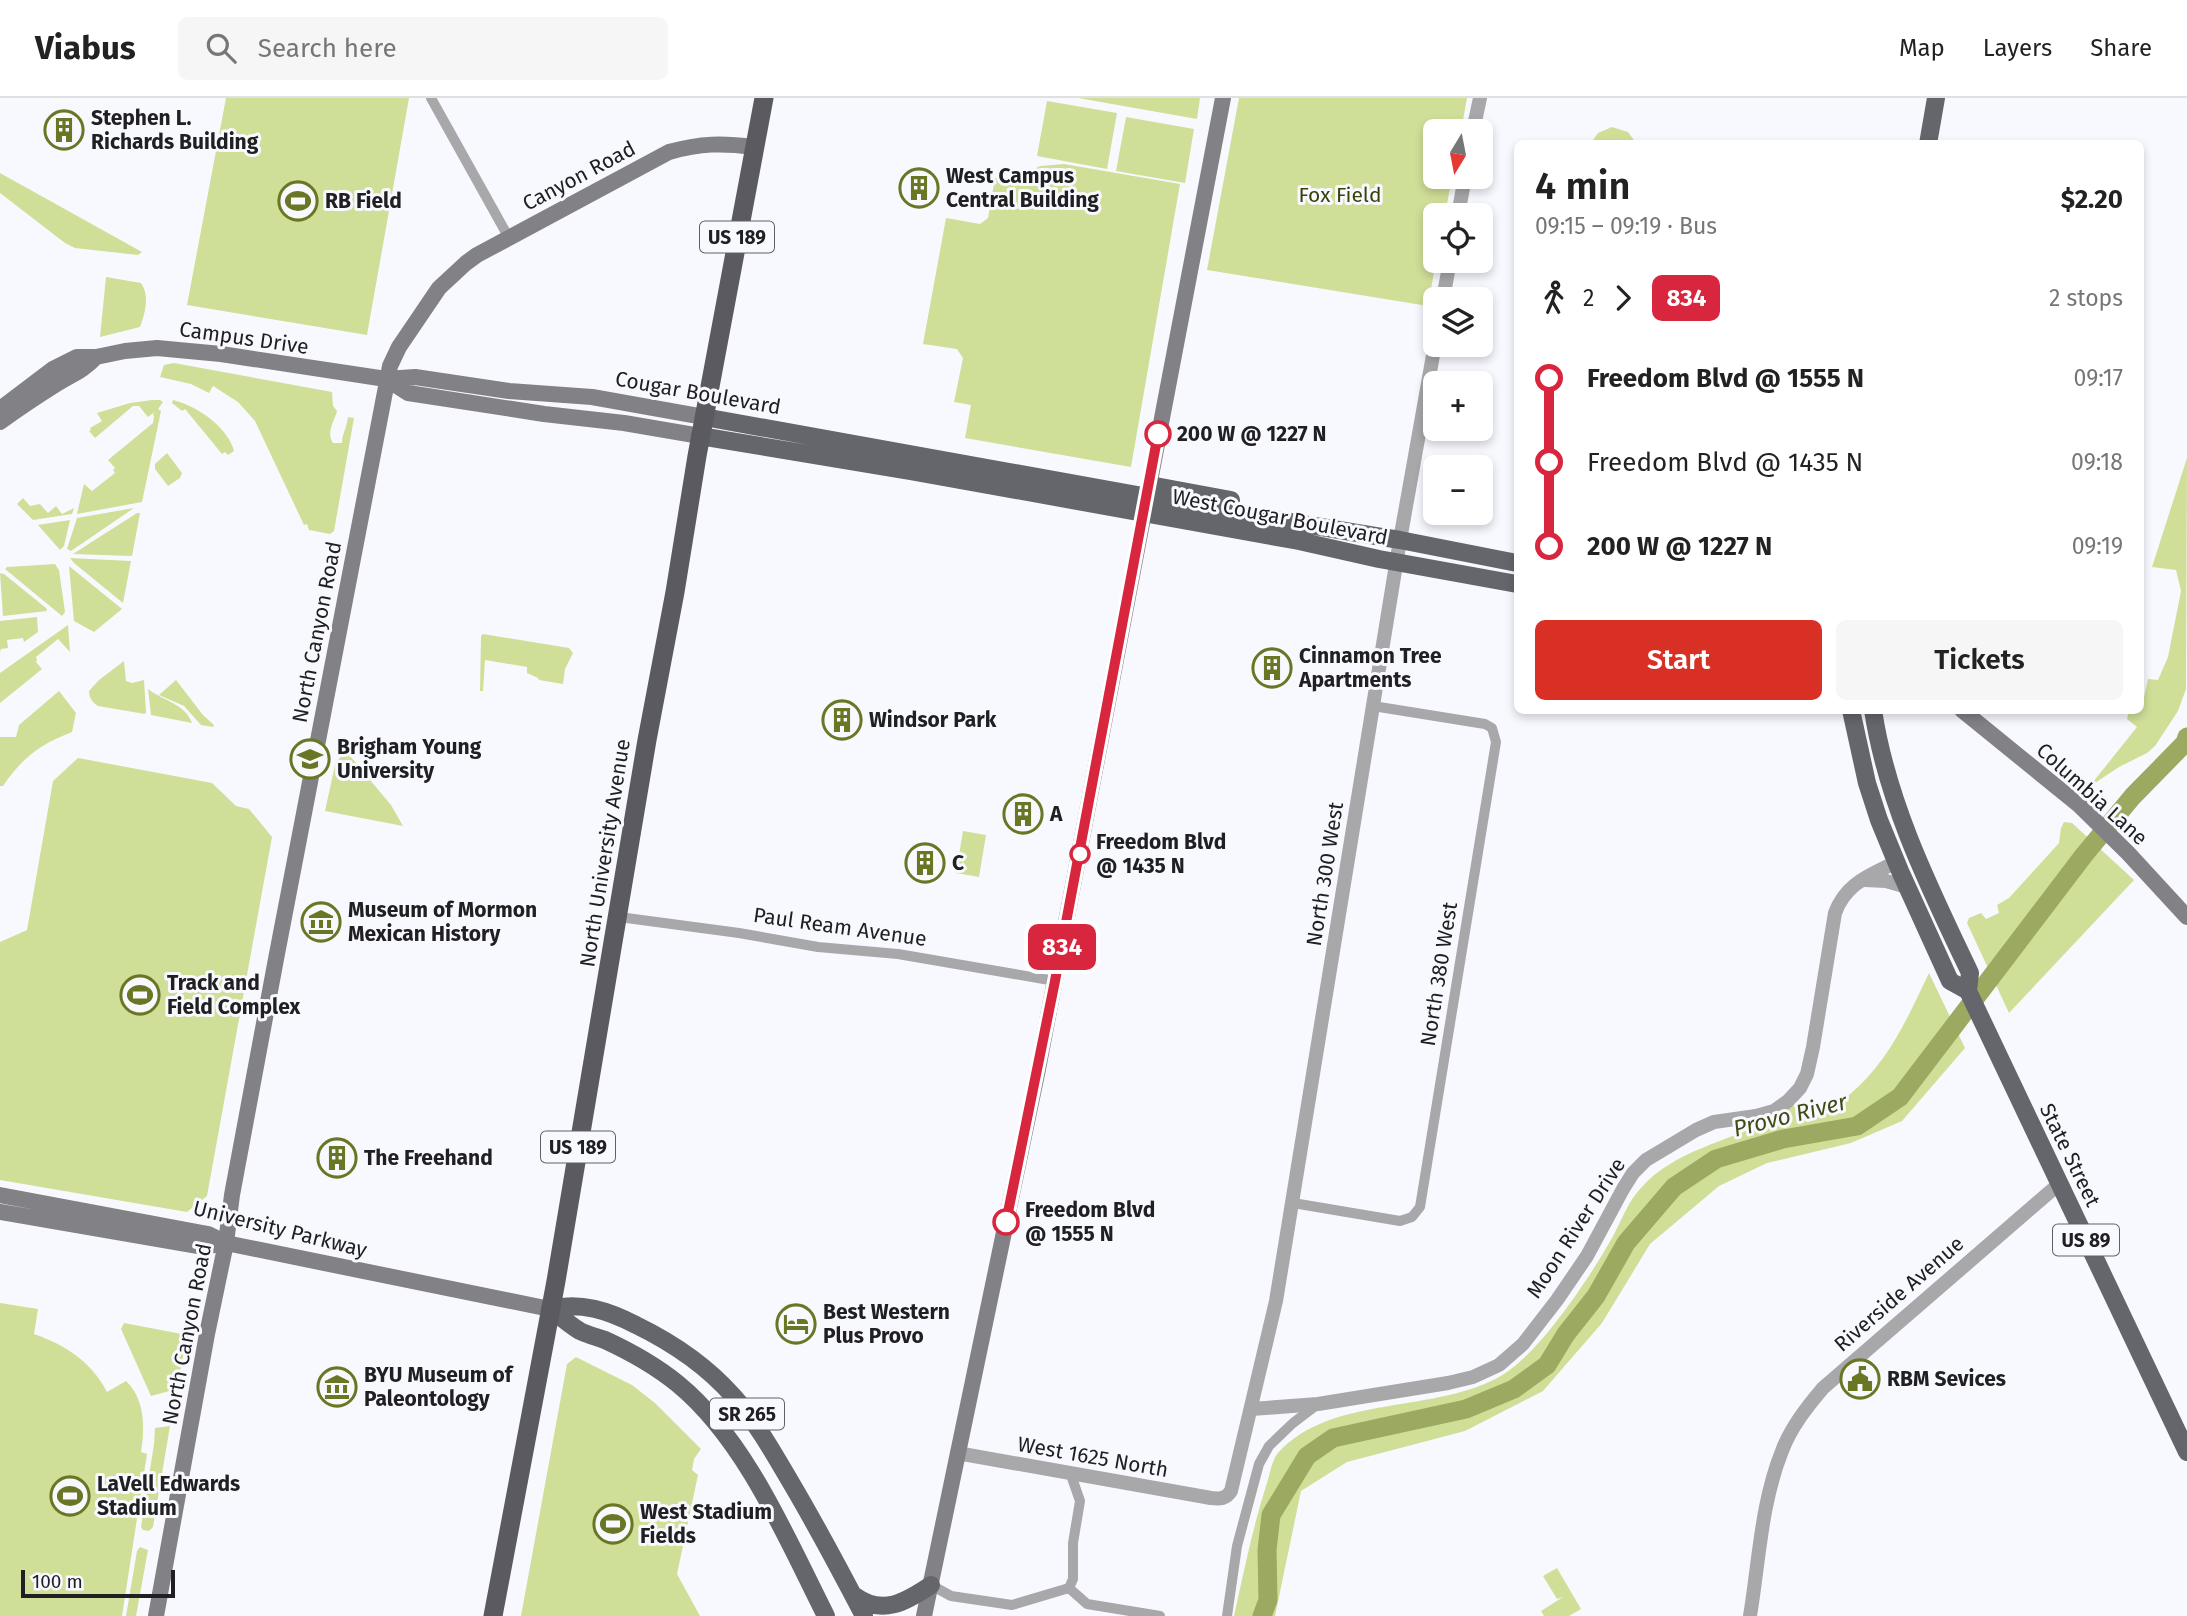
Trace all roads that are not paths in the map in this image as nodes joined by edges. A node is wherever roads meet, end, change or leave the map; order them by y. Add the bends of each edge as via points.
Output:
1 (431, 98) edge
2 (764, 98) edge
3 (1223, 98) edge
4 (1480, 98) edge
5 (1936, 98) edge
6 (1476, 119) edge
7 (1929, 140) edge
8 (755, 147) junction
9 (509, 238) junction
10 (439, 288) joint
11 (96, 357) junction
12 (1433, 357) edge
13 (386, 379) junction
14 (0, 409) edge
15 (0, 422) edge
16 (702, 427) junction
17 (866, 447) joint
18 (911, 471) joint
19 (1147, 499) junction
20 (1400, 540) junction
21 (1396, 562) junction
22 (1514, 562) edge
23 (1514, 583) edge
24 (1373, 706) junction
25 (1852, 714) edge
26 (1967, 714) edge
27 (1874, 719) edge
28 (1896, 862) junction
29 (1926, 877) junction
30 (1864, 880) junction
31 (1907, 887) junction
32 (619, 917) junction
33 (2187, 917) edge
34 (1055, 981) junction
35 (1968, 991) junction
36 (2059, 1184) junction
37 (0, 1195) edge
38 (1293, 1203) junction
39 (0, 1212) edge
40 (226, 1243) junction
41 (550, 1309) junction
42 (1318, 1404) junction
43 (1252, 1409) junction
44 (2187, 1452) edge
45 (957, 1453) junction
46 (1072, 1475) junction
47 (1222, 1499) joint
48 (931, 1585) junction
49 (1069, 1588) junction
50 (852, 1593) junction
51 (1021, 1604) junction
52 (156, 1616) edge
53 (493, 1616) edge
54 (826, 1616) edge
55 (864, 1616) edge
56 (925, 1616) edge
57 (1026, 1616) edge
58 (1160, 1616) edge
59 (1227, 1616) edge
60 (1750, 1616) edge

1 - 9 street
2 - 8 highway, North University Avenue / US 189
3 - 19 main road
4 - 6 street
5 - 7 main road
8 - 9 main road, Canyon Road via 696,145 670,152
8 - 16 highway, North University Avenue / US 189
9 - 10 main road, Canyon Road via 478,254
10 - 13 main road, North Canyon Road via 399,347
11 - 13 main road, Campus Drive via 158,348 187,350
11 - 14 main road, Campus Drive via 77,357 53,369
11 - 15 main road, Campus Drive
12 - 20 street, North 300 West
13 - 16 main road, Cougar Boulevard via 415,377 592,397
13 - 16 main road, Cougar Boulevard via 408,393 497,407 594,420
13 - 40 main road, North Canyon Road
16 - 17 main road, Cougar Boulevard
16 - 18 main road, Cougar Boulevard
16 - 32 highway, North University Avenue / US 189
17 - 19 main road, West Cougar Boulevard
18 - 19 main road, West Cougar Boulevard
19 - 20 main road, West Cougar Boulevard
19 - 21 main road, West Cougar Boulevard
19 - 34 main road
20 - 21 street, North 300 West
20 - 22 main road, West Cougar Boulevard
21 - 23 main road, West Cougar Boulevard
21 - 24 street, North 300 West
24 - 38 street, North 300 West
24 - 38 street, North 380 West via 1475,722 1492,728 1496,742 1418,1212 1406,1220 1392,1221
25 - 28 main road, State Street / US 89 via 1867,783
26 - 33 main road, Columbia Lane via 2079,805
27 - 29 main road, State Street / US 89 via 1887,780
28 - 29 main road via 1906,864 1918,877
28 - 30 street, Moon River Drive
28 - 31 main road, State Street / US 89
29 - 35 main road, State Street / US 89 via 1970,973
30 - 31 street
30 - 42 street, Moon River Drive via 1850,887 1835,913 1807,1074 1788,1101 1774,1111 1696,1129 1646,1160 1623,1189 1557,1300 1523,1344 1499,1365 1448,1383
31 - 35 main road, State Street / US 89 via 1950,981
32 - 34 street, Paul Ream Avenue via 818,947 898,954
32 - 41 highway, North University Avenue / US 189
34 - 45 main road
35 - 36 main road, State Street / US 89
36 - 44 main road, State Street / US 89
36 - 60 street, Riverside Avenue via 1823,1388 1795,1425 1769,1495
37 - 40 main road, University Parkway via 208,1234
38 - 43 street, North 300 West
39 - 40 main road via 204,1247
40 - 41 main road, University Parkway
40 - 52 main road, North Canyon Road
41 - 50 main road, University Parkway / SR 265 via 586,1306 627,1320 680,1350 721,1383 778,1461
41 - 53 highway, North University Avenue / US 189
41 - 54 main road, University Parkway / SR 265 via 580,1331 653,1366 699,1404 724,1433 769,1504
42 - 43 street
42 - 59 street via 1269,1446 1259,1464 1237,1546
43 - 47 street, North 300 West via 1234,1483
45 - 46 street, West 1625 North
45 - 48 main road
46 - 47 street, West 1625 North
46 - 49 street via 1080,1501
48 - 50 main road via 888,1610 868,1606
48 - 51 street via 951,1596
48 - 56 main road
49 - 51 street
49 - 58 street via 1087,1604
50 - 55 main road, University Parkway / SR 265
51 - 57 street

